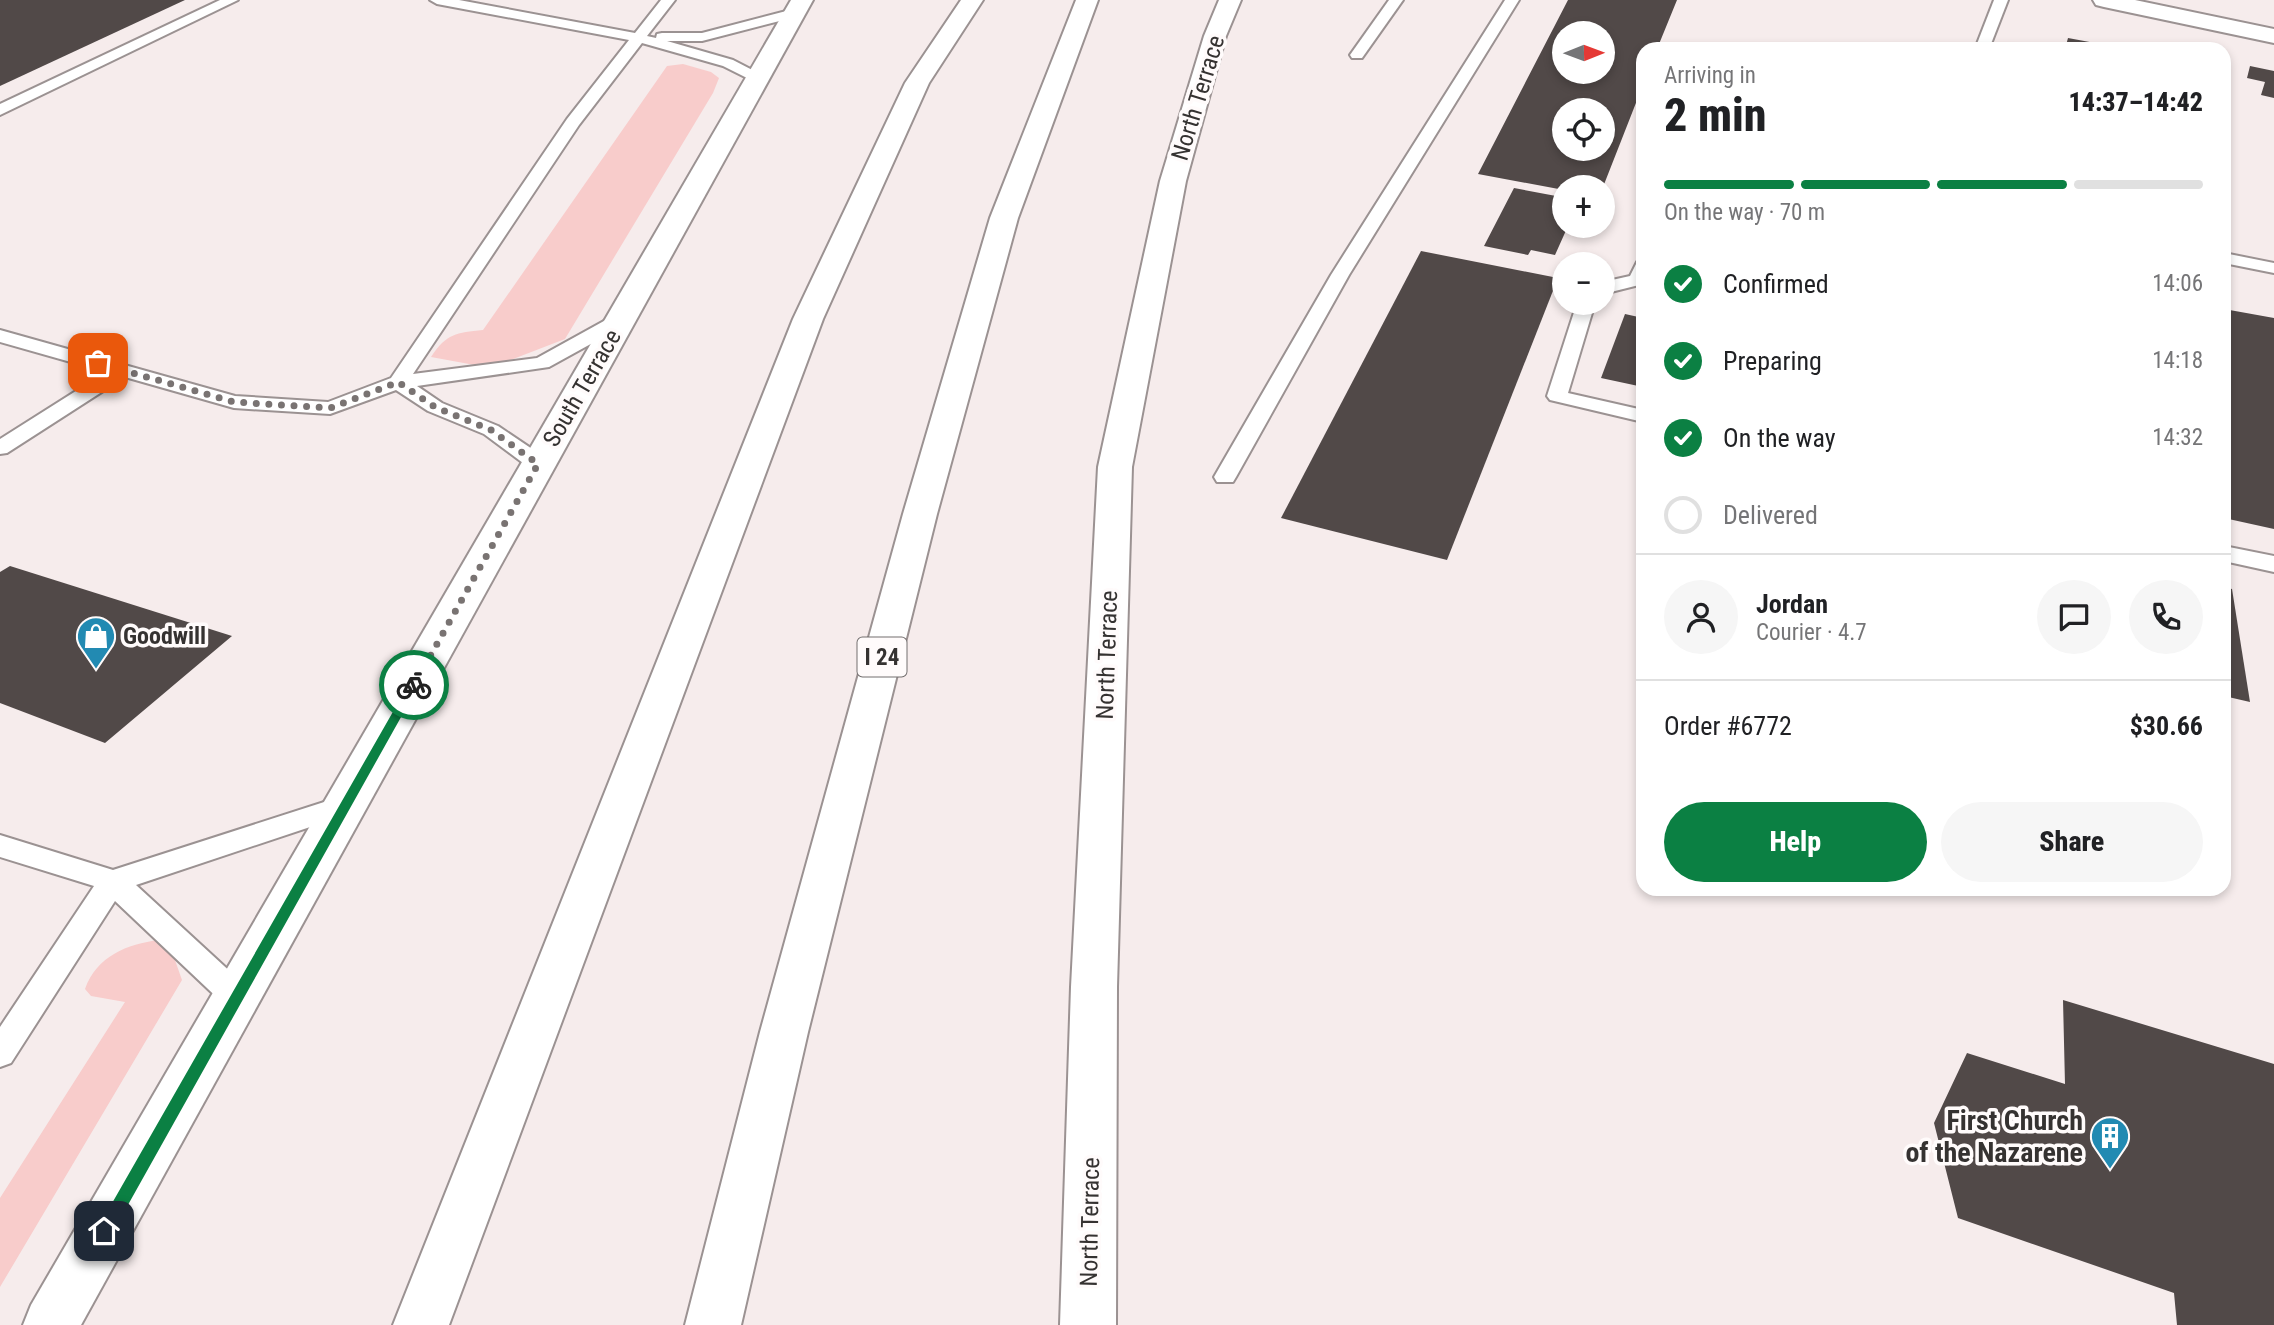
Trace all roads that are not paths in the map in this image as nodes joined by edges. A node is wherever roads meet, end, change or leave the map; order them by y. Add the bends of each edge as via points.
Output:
1 (231, 0) edge
2 (437, 0) edge
3 (668, 0) edge
4 (972, 0) edge
5 (1087, 0) edge
6 (1230, 0) edge
7 (1396, 0) edge
8 (1512, 0) edge
9 (2001, 0) edge
10 (2104, 0) edge
11 (798, 6) edge
12 (2274, 36) edge
13 (639, 38) junction
14 (1985, 42) edge
15 (1357, 55) dead end
16 (757, 79) junction
17 (0, 110) edge
18 (2231, 259) edge
19 (2274, 268) edge
20 (1636, 280) edge
21 (1615, 285) edge
22 (1582, 315) edge
23 (620, 320) junction
24 (0, 336) edge
25 (123, 370) junction
26 (398, 382) junction
27 (1636, 414) edge
28 (0, 448) edge
29 (538, 464) junction
30 (1225, 477) dead end
31 (2231, 555) edge
32 (2274, 565) edge
33 (346, 805) junction
34 (0, 846) edge
35 (113, 881) junction
36 (237, 997) junction
37 (0, 1054) edge
38 (51, 1325) edge
39 (421, 1325) edge
40 (713, 1325) edge
41 (1088, 1325) edge

1 - 17 lane
2 - 13 lane
3 - 13 lane
4 - 39 main road via 916,83 808,319
5 - 40 main road, I 24 via 1004,218 920,514 783,1032
6 - 41 main road, North Terrace via 1173,181 1115,467 1094,987
7 - 15 lane
8 - 30 lane via 1340,275
9 - 14 lane
10 - 12 main road
11 - 13 lane via 702,37
11 - 16 main road, South Terrace
13 - 16 lane via 729,63
13 - 26 lane via 573,122
16 - 23 main road, South Terrace
18 - 19 lane
20 - 21 lane
22 - 27 lane via 1557,396
23 - 26 lane via 542,363
23 - 29 main road, South Terrace
24 - 25 lane
25 - 26 lane via 234,402 330,408
25 - 28 lane
26 - 29 lane via 435,407 491,430
29 - 33 main road, South Terrace
31 - 32 lane
33 - 35 lane
33 - 36 main road, South Terrace
34 - 35 lane
35 - 36 lane
35 - 37 lane
36 - 38 main road, South Terrace

